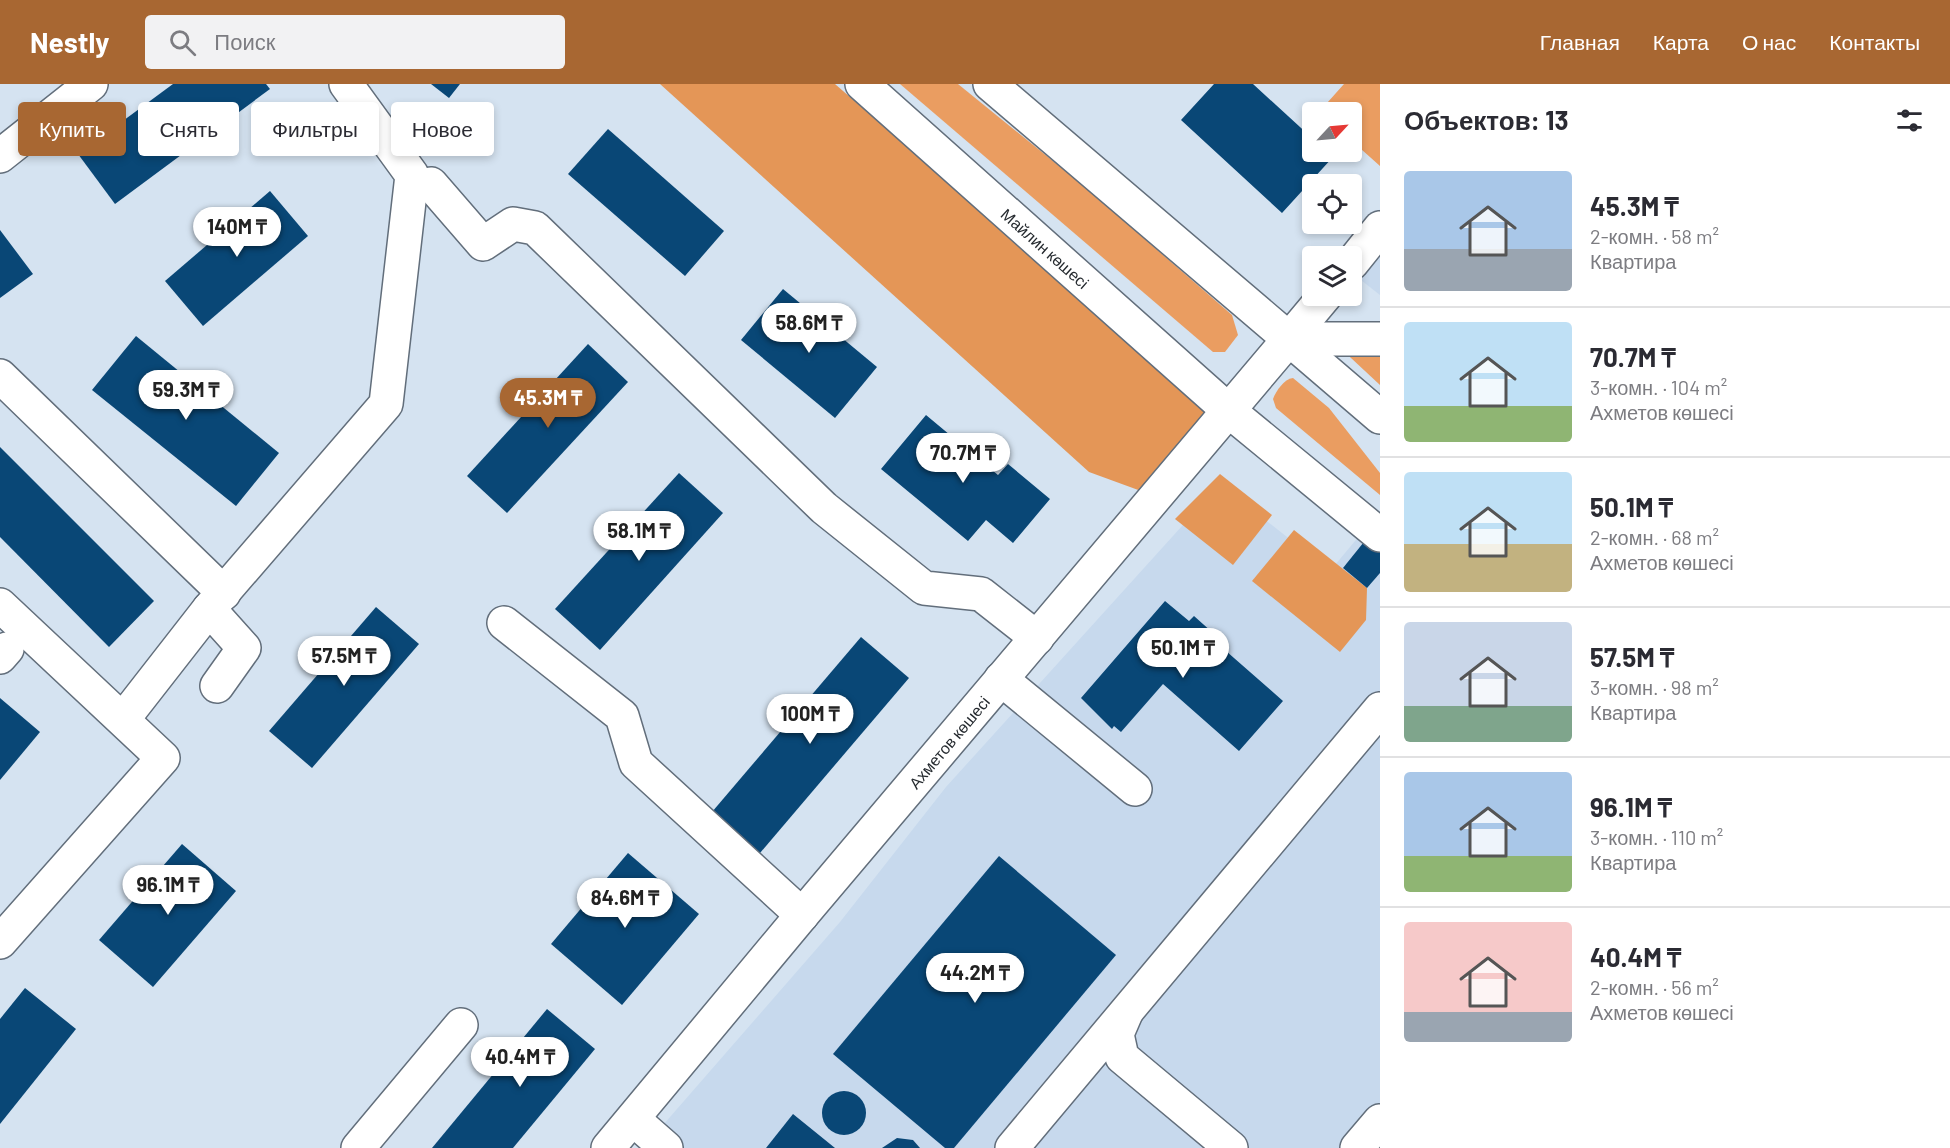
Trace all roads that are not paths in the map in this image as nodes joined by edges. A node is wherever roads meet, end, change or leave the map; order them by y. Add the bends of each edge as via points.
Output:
1 (91, 84) edge
2 (346, 84) edge
3 (862, 84) edge
4 (990, 84) edge
5 (0, 156) edge
6 (431, 184) dead end
7 (1380, 228) edge
8 (1362, 250) edge
9 (1317, 306) edge
10 (1289, 339) junction
11 (1380, 339) edge
12 (0, 376) edge
13 (1229, 411) junction
14 (1380, 417) edge
15 (1380, 535) edge
16 (217, 601) junction
17 (0, 605) edge
18 (504, 623) dead end
19 (1037, 638) junction
20 (1001, 679) junction
21 (217, 686) dead end
22 (1380, 709) edge
23 (124, 718) junction
24 (1134, 789) dead end
25 (802, 915) junction
26 (0, 942) edge
27 (1130, 1006) junction
28 (461, 1025) dead end
29 (1380, 1121) edge
30 (623, 1131) edge
31 (358, 1148) edge
32 (652, 1148) edge
33 (666, 1148) edge
34 (1012, 1148) edge
35 (1231, 1148) edge
36 (1358, 1148) edge

1 - 5 main road
2 - 16 main road via 412,175 386,404
3 - 13 main road, Майлин көшесі
4 - 10 main road
6 - 19 main road via 483,244 513,224 535,228 824,508 924,588 981,594
7 - 8 main road
9 - 10 main road, Ахметов көшесі
10 - 11 main road
10 - 13 main road, Ахметов көшесі
10 - 14 main road
12 - 16 main road
13 - 15 main road, Майлин көшесі
13 - 19 main road, Ахметов көшесі
16 - 21 main road via 244,648
16 - 23 main road
17 - 23 main road
18 - 25 main road via 622,716 636,763
19 - 20 main road, Ахметов көшесі
20 - 24 main road
20 - 25 main road, Ахметов көшесі
22 - 27 main road
23 - 26 main road via 163,758
25 - 30 main road, Ахметов көшесі
27 - 34 main road
27 - 35 main road via 1117,1034 1122,1057
28 - 31 main road
29 - 36 main road
30 - 32 main road
30 - 33 main road

